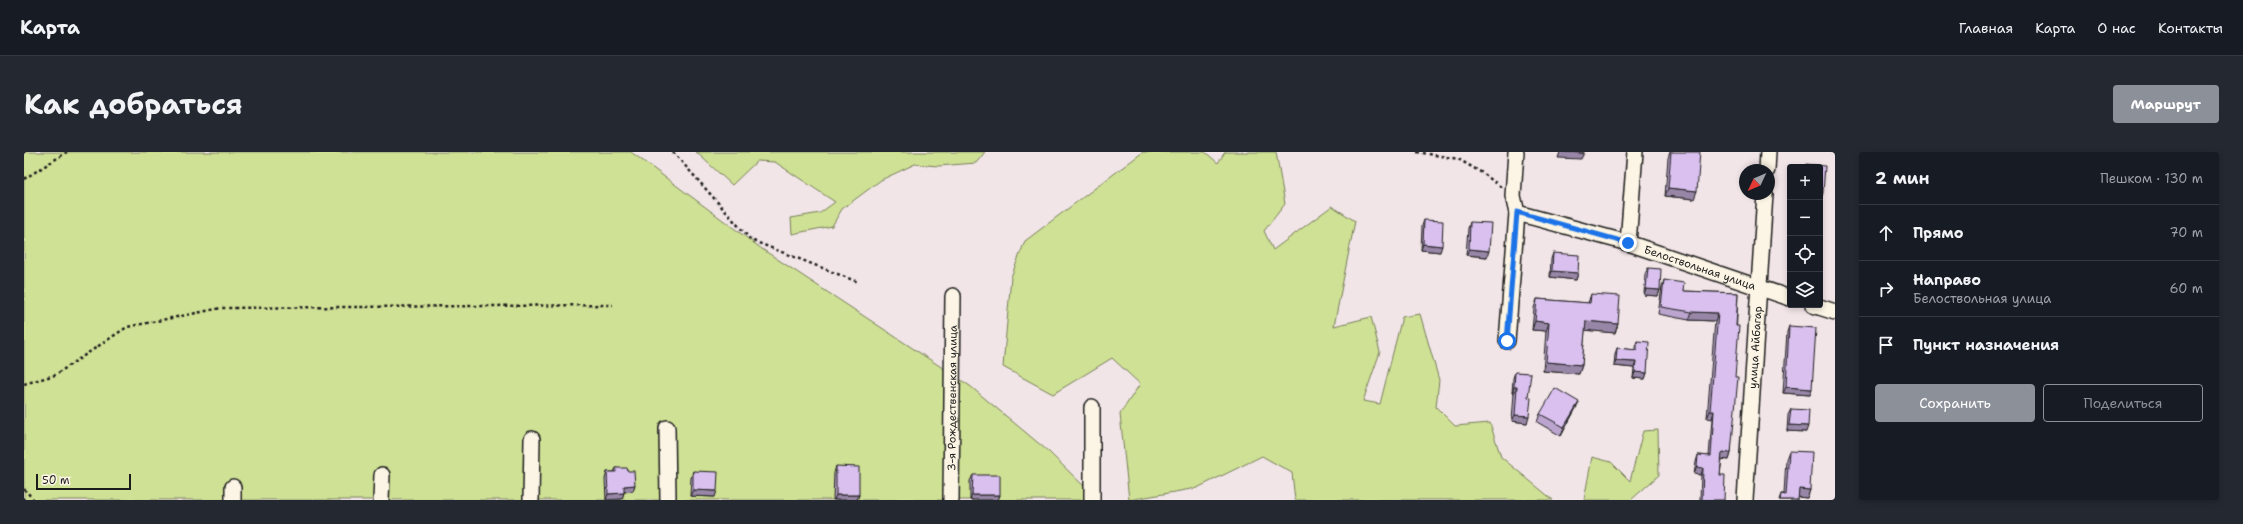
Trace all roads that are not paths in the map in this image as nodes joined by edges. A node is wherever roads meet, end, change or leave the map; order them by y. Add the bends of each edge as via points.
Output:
1 (1516, 152) edge
2 (1636, 152) edge
3 (1768, 152) edge
4 (1767, 164) edge
5 (1765, 200) edge
6 (1517, 212) junction
7 (1628, 243) junction
8 (1760, 288) junction
9 (953, 296) dead end
10 (1787, 297) edge
11 (1822, 308) edge
12 (1835, 312) edge
13 (1507, 341) dead end
14 (1092, 407) dead end
15 (667, 428) dead end
16 (532, 439) dead end
17 (382, 475) dead end
18 (381, 500) edge
19 (531, 500) edge
20 (668, 500) edge
21 (951, 500) edge
22 (1092, 500) edge
23 (1745, 500) edge

1 - 6 street via 1513,196
2 - 7 street
3 - 4 street
5 - 8 street, улица Айбагар
6 - 7 street, Белоствольная улица
6 - 13 street
7 - 8 street, Белоствольная улица
8 - 10 street, Белоствольная улица
8 - 23 street, улица Айбагар
9 - 21 street, 3-я Рождественская улица
11 - 12 street
14 - 22 street
15 - 20 street
16 - 19 street
17 - 18 street

